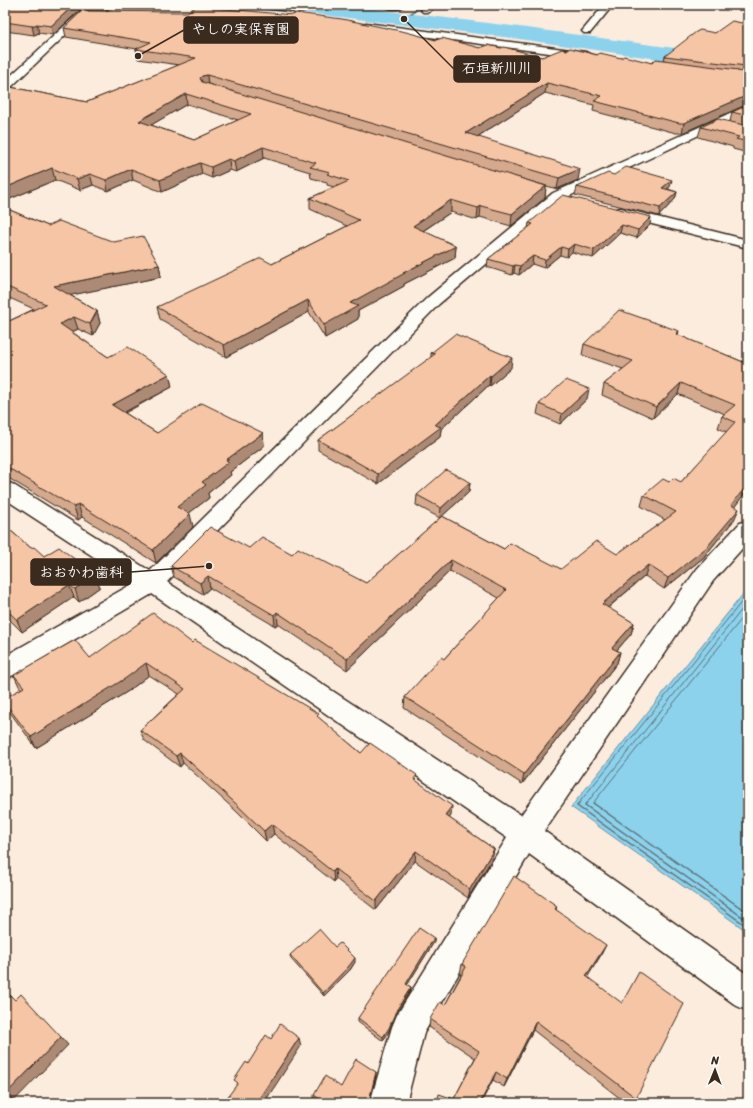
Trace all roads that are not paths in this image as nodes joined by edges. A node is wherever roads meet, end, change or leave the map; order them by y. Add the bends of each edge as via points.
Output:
1 (88, 5) edge
2 (206, 5) edge
3 (388, 5) edge
4 (401, 5) edge
5 (608, 5) edge
6 (303, 17) edge
7 (358, 25) edge
8 (587, 31) dead end
9 (600, 57) edge
10 (5, 87) edge
11 (748, 108) edge
12 (715, 124) junction
13 (735, 129) edge
14 (550, 194) junction
15 (581, 202) edge
16 (611, 209) edge
17 (748, 244) edge
18 (5, 489) edge
19 (748, 528) edge
20 (152, 583) junction
21 (5, 668) edge
22 (525, 834) junction
23 (748, 994) edge
24 (388, 1103) edge

1 - 10 street via 90,7
2 - 6 street
3 - 4 street
5 - 8 street
7 - 9 street
11 - 12 street
12 - 13 street
12 - 14 street
14 - 15 street
14 - 20 street via 433,301
16 - 17 street
18 - 20 street
19 - 22 street via 705,575
20 - 21 street
20 - 22 street
22 - 23 street
22 - 24 street via 409,1027

